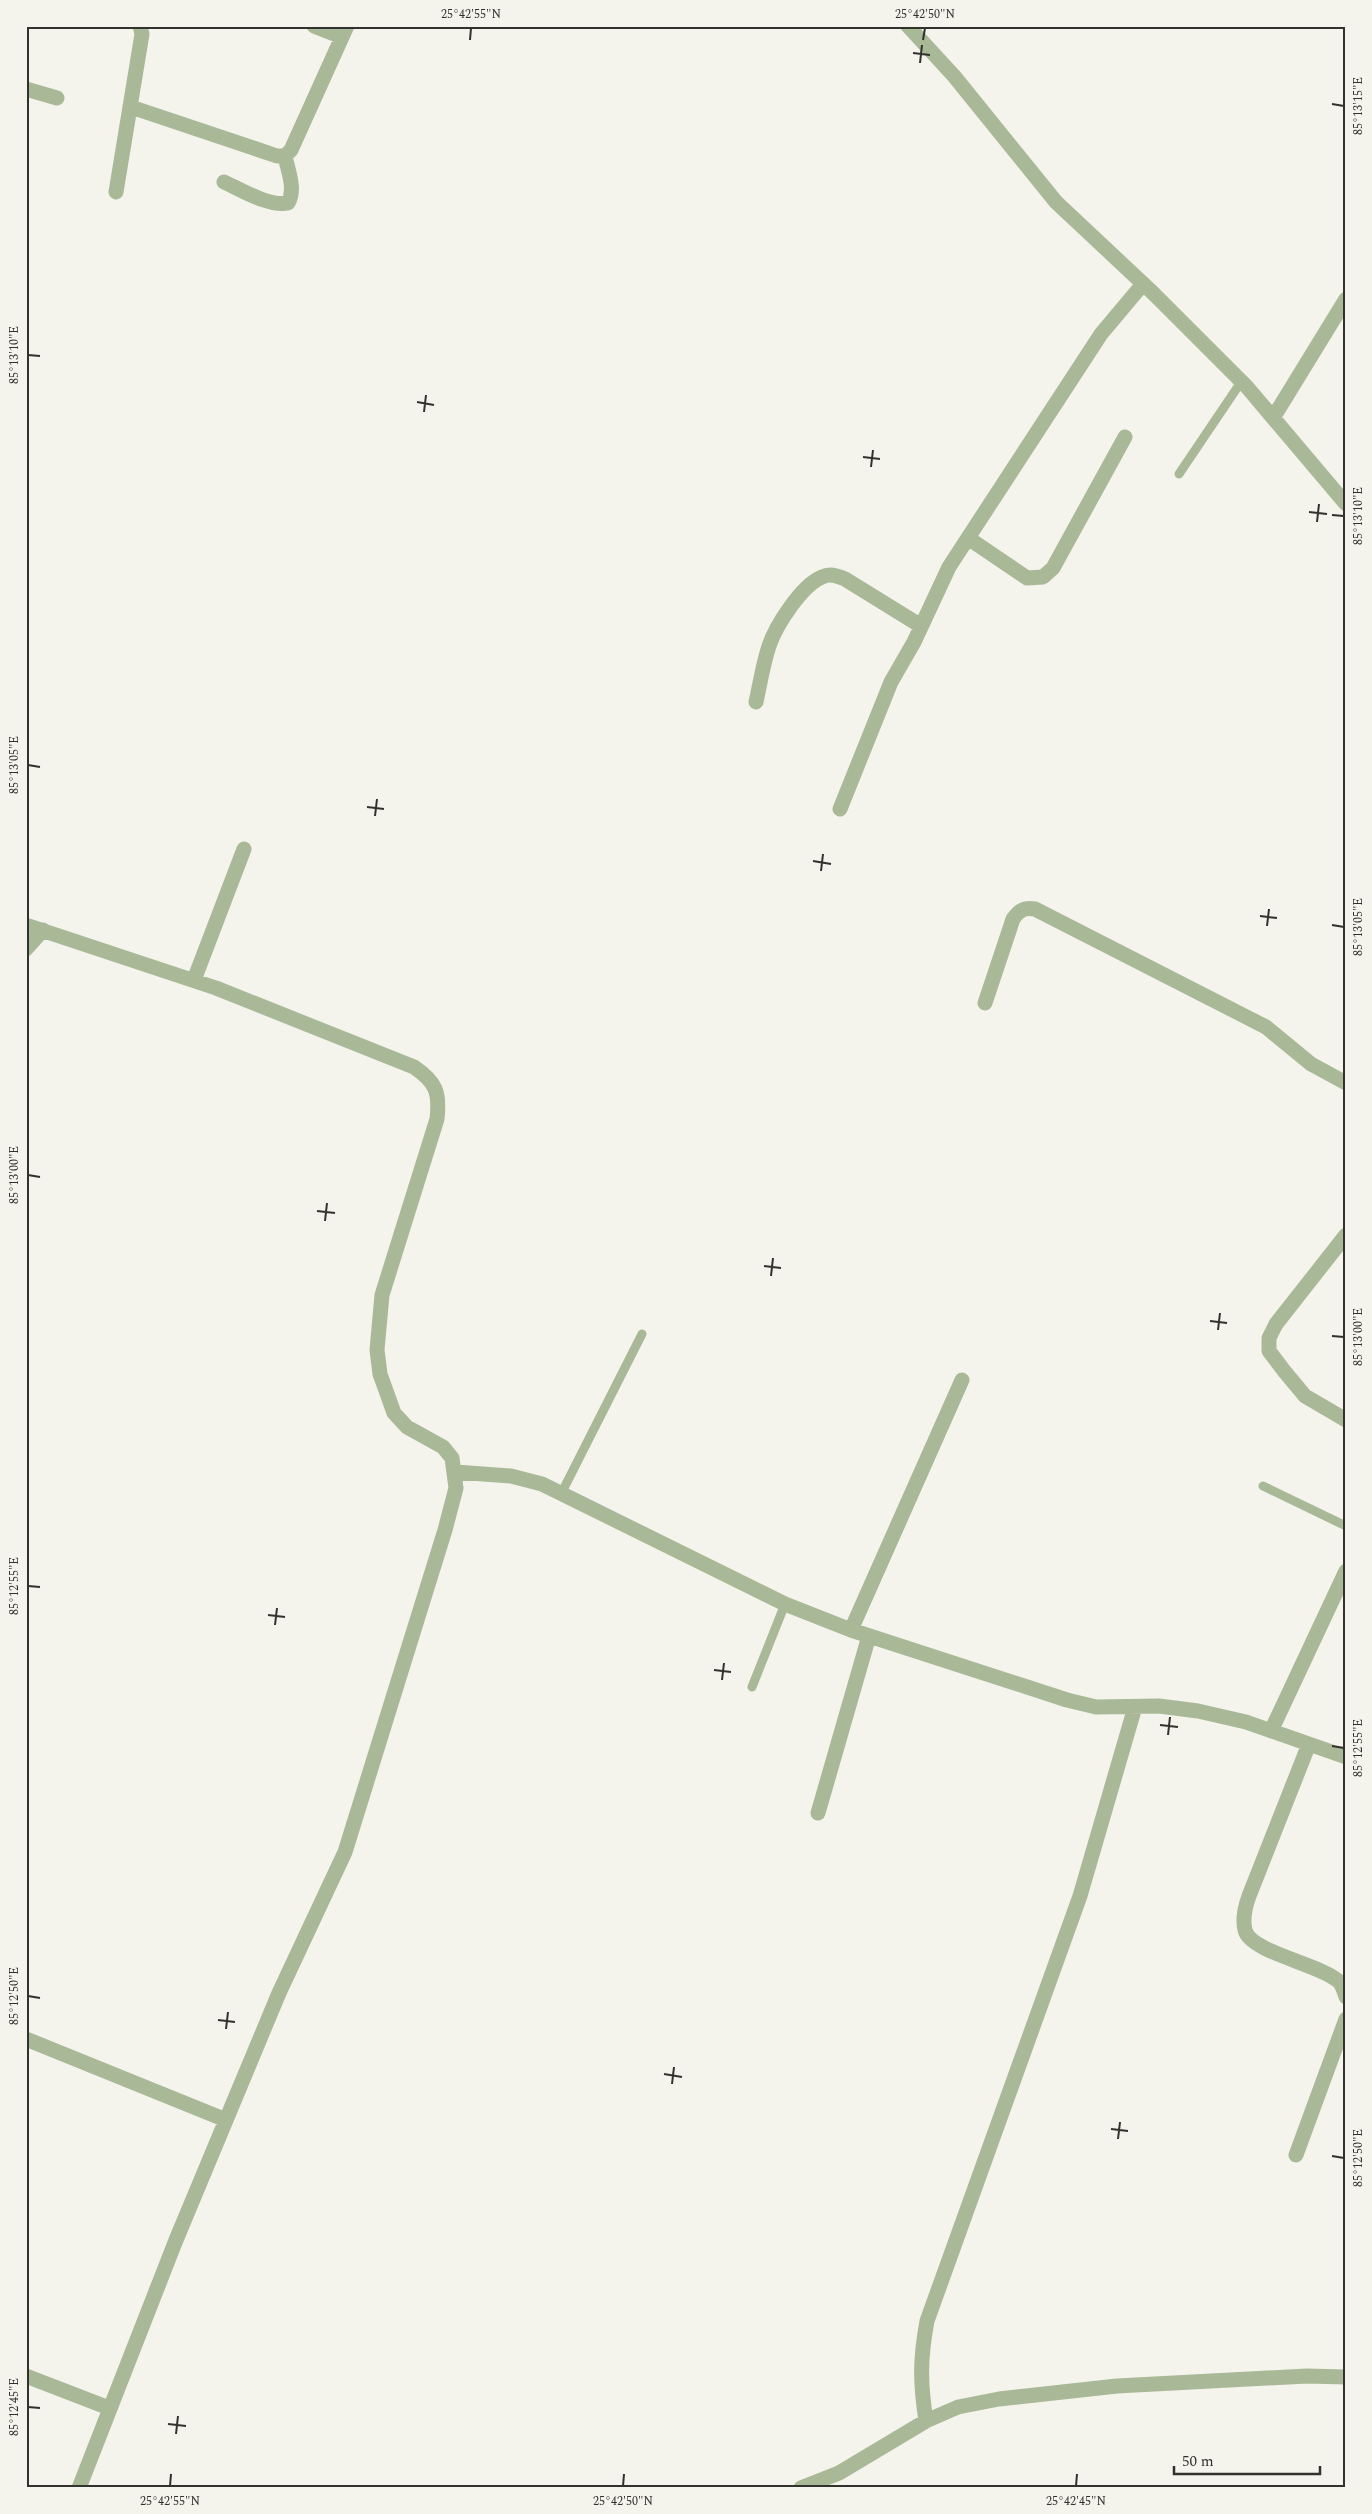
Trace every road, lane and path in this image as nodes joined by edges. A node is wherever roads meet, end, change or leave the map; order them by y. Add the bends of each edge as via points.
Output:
1 (140, 26) edge
2 (314, 26) edge
3 (908, 26) edge
4 (344, 32) edge
5 (26, 89) edge
6 (57, 98) dead end
7 (130, 107) junction
8 (285, 156) junction
9 (224, 182) dead end
10 (116, 192) dead end
11 (1143, 284) junction
12 (1346, 299) edge
13 (1242, 382) junction
14 (1273, 418) junction
15 (1125, 437) dead end
16 (1179, 474) dead end
17 (1346, 504) edge
18 (968, 538) junction
19 (921, 626) junction
20 (756, 702) dead end
21 (840, 809) dead end
22 (244, 849) dead end
23 (26, 925) edge
24 (42, 930) junction
25 (26, 949) edge
26 (194, 980) junction
27 (985, 1003) dead end
28 (1346, 1083) edge
29 (1346, 1235) edge
30 (642, 1334) dead end
31 (962, 1380) dead end
32 (1346, 1420) edge
33 (456, 1472) junction
34 (1263, 1486) dead end
35 (561, 1494) junction
36 (1346, 1526) edge
37 (1345, 1572) edge
38 (785, 1604) junction
39 (851, 1630) junction
40 (869, 1636) junction
41 (752, 1686) dead end
42 (1135, 1707) junction
43 (1272, 1731) junction
44 (1309, 1744) junction
45 (1346, 1757) edge
46 (818, 1813) dead end
47 (1346, 1996) edge
48 (1346, 2019) edge
49 (26, 2038) edge
50 (226, 2120) junction
51 (1296, 2155) dead end
52 (26, 2376) edge
53 (1346, 2377) edge
54 (109, 2408) junction
55 (926, 2421) junction
56 (79, 2488) edge
57 (801, 2488) edge

1 - 7 street via 142,34
2 - 4 street
3 - 11 street via 954,76 1056,202
4 - 8 street via 291,150
5 - 6 street
7 - 8 street via 276,156
7 - 10 street
8 - 9 street via 292,185 292,197 288,203 271,202
11 - 13 street
11 - 18 street via 1101,334
12 - 14 street
13 - 14 street
13 - 16 lane
14 - 17 street
15 - 18 street via 1053,568 1043,577 1028,578
18 - 19 street via 940,583
19 - 20 street via 845,579 823,576 809,584 777,628 769,646
19 - 21 street via 879,708
22 - 26 street
23 - 24 street
24 - 25 street
24 - 26 street
26 - 33 street via 414,1067 428,1076 436,1088 439,1102 437,1119 382,1295 377,1350 382,1381 394,1413 407,1427 443,1447 452,1458
27 - 28 street via 1013,919 1026,908 1035,909 1266,1027 1311,1064
29 - 32 street via 1276,1324 1269,1338 1269,1350 1305,1396
30 - 35 lane
31 - 39 street
33 - 35 street via 511,1476 542,1484
33 - 50 street via 456,1488 446,1530 345,1852 279,1993
34 - 36 lane
35 - 38 street
37 - 43 street
38 - 39 street
38 - 41 lane
39 - 40 street
40 - 42 street via 1066,1700 1096,1707
40 - 46 street
42 - 43 street via 1159,1706 1198,1711
42 - 55 street via 1080,1896 927,2321 920,2383
43 - 44 street
44 - 45 street
44 - 47 street via 1249,1896 1243,1916 1245,1932 1256,1943 1339,1980
48 - 51 street
49 - 50 street
50 - 54 street
52 - 54 street
53 - 55 street via 1307,2376 1117,2386 999,2398 958,2407
54 - 56 street
55 - 57 street via 839,2473

